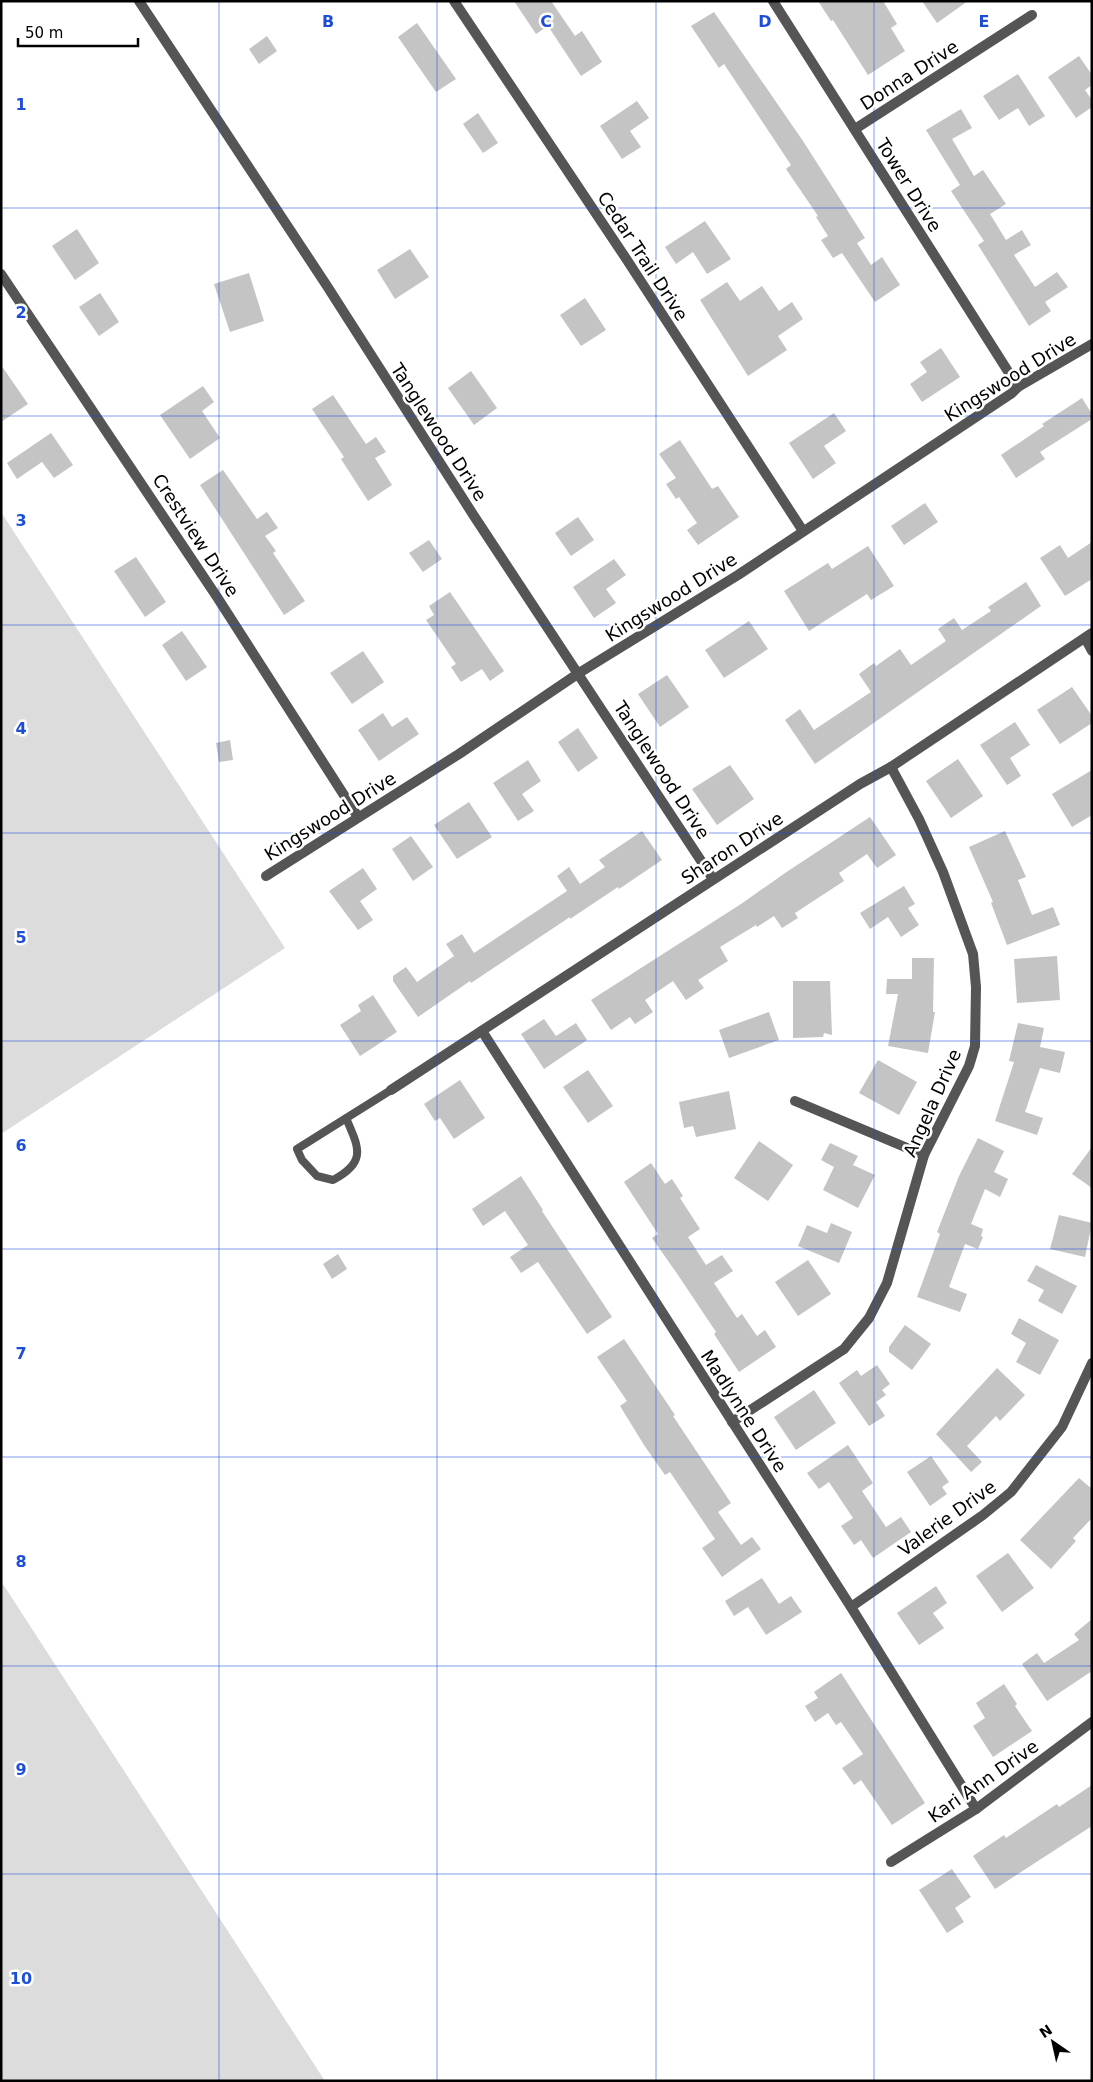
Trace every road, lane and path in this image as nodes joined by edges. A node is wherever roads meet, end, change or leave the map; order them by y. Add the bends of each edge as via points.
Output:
1 (139, 1) edge
2 (454, 1) edge
3 (773, 1) edge
4 (1032, 15) dead end
5 (855, 129) junction
6 (1, 274) edge
7 (1092, 344) edge
8 (1018, 387) junction
9 (803, 531) junction
10 (1088, 636) edge
11 (1092, 651) edge
12 (579, 673) junction
13 (891, 767) junction
14 (358, 817) junction
15 (266, 876) dead end
16 (713, 879) junction
17 (482, 1031) junction
18 (391, 1090) joint
19 (795, 1101) dead end
20 (346, 1118) junction
21 (924, 1155) junction
22 (1092, 1363) edge
23 (732, 1422) junction
24 (850, 1607) junction
25 (1092, 1722) edge
26 (976, 1810) junction
27 (890, 1862) dead end

1 - 12 street, Tanglewood Drive
2 - 9 street, Cedar Trail Drive via 633,268
3 - 5 street, Tower Drive
4 - 5 street, Donna Drive
5 - 8 street, Tower Drive
6 - 14 street, Crestview Drive via 206,581
7 - 8 street, Kingswood Drive
8 - 9 street, Kingswood Drive
9 - 12 street, Kingswood Drive
10 - 11 street
10 - 13 street, Sharon Drive
12 - 14 street, Kingswood Drive
12 - 16 street, Tanglewood Drive
13 - 16 street, Sharon Drive
13 - 21 street, Angela Drive via 920,819 974,954 975,1046 969,1066
14 - 15 street, Kingswood Drive
16 - 17 street, Sharon Drive
17 - 18 street, Sharon Drive
17 - 23 street, Madlynne Drive
18 - 20 lane
19 - 21 street
20 - 20 lane via 297,1149 302,1160 317,1176 333,1180 350,1171 357,1159 357,1142
21 - 23 street, Angela Drive via 887,1283 869,1318 844,1348
22 - 24 street, Valerie Drive via 1062,1427 1011,1492
23 - 24 street, Madlynne Drive
24 - 26 street, Madlynne Drive
25 - 26 street, Kari Ann Drive
26 - 27 street, Kari Ann Drive

